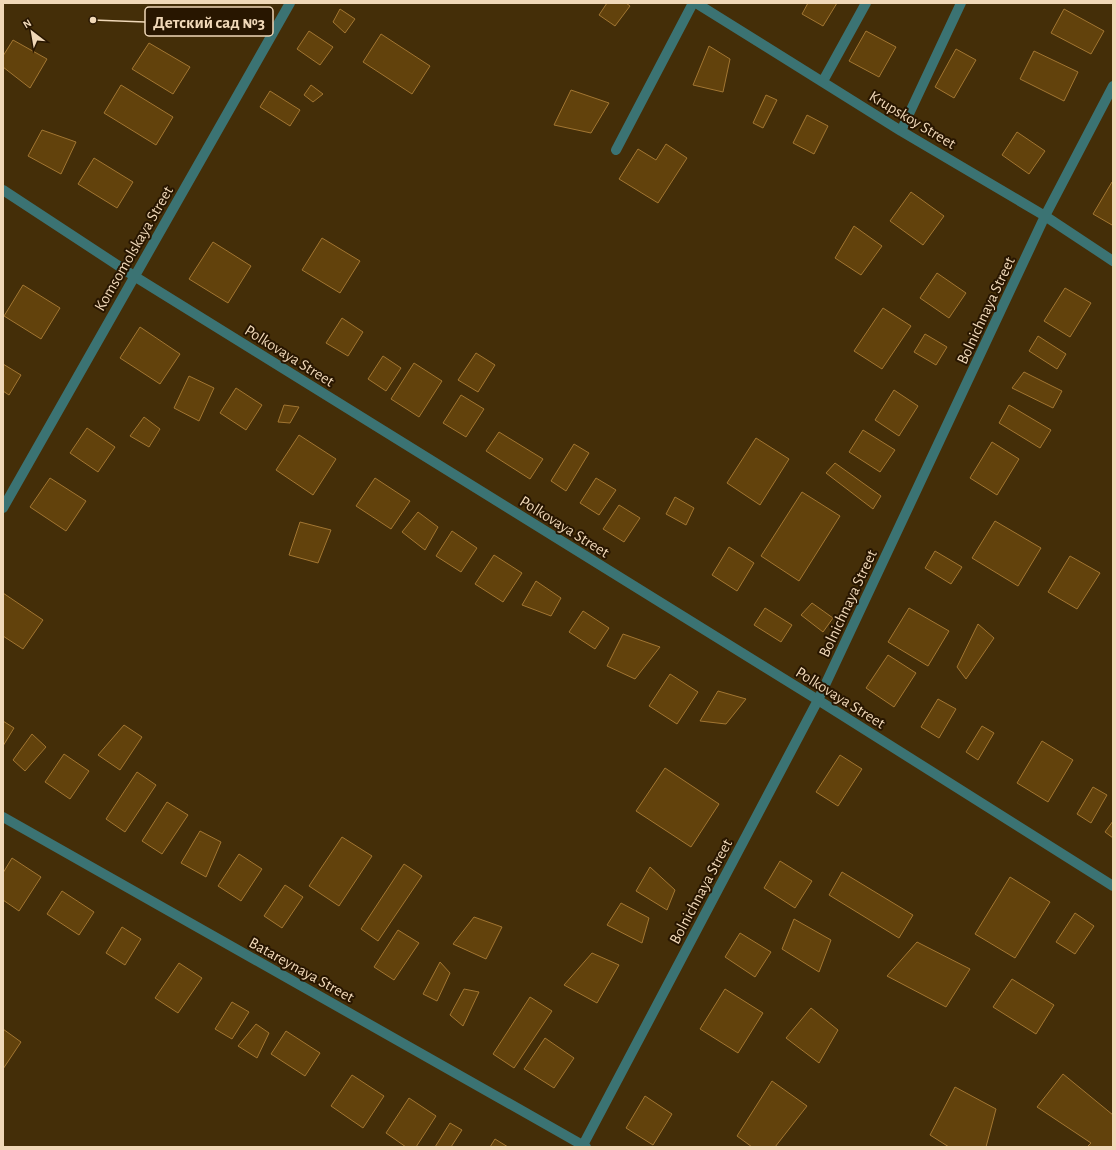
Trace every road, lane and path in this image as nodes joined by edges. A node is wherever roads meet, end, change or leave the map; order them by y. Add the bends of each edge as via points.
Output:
1 (290, 3) edge
2 (693, 3) edge
3 (696, 3) edge
4 (866, 3) edge
5 (961, 3) edge
6 (823, 82) junction
7 (1113, 86) edge
8 (901, 130) junction
9 (616, 150) dead end
10 (3, 190) edge
11 (1045, 216) junction
12 (1113, 261) edge
13 (134, 276) junction
14 (3, 508) edge
15 (818, 700) junction
16 (3, 817) edge
17 (1113, 886) edge
18 (584, 1146) edge

1 - 13 street, Komsomolskaya Street
2 - 9 street
3 - 6 street, Krupskoy Street
4 - 6 street
5 - 8 street
6 - 8 street, Krupskoy Street
7 - 11 street, Bolnichnaya Street
8 - 11 street, Krupskoy Street
10 - 13 street, Polkovaya Street
11 - 12 street, Krupskoy Street
11 - 15 street, Bolnichnaya Street
13 - 14 street, Komsomolskaya Street
13 - 15 street, Polkovaya Street
15 - 17 street, Polkovaya Street
15 - 18 street, Bolnichnaya Street
16 - 18 street, Batareynaya Street

